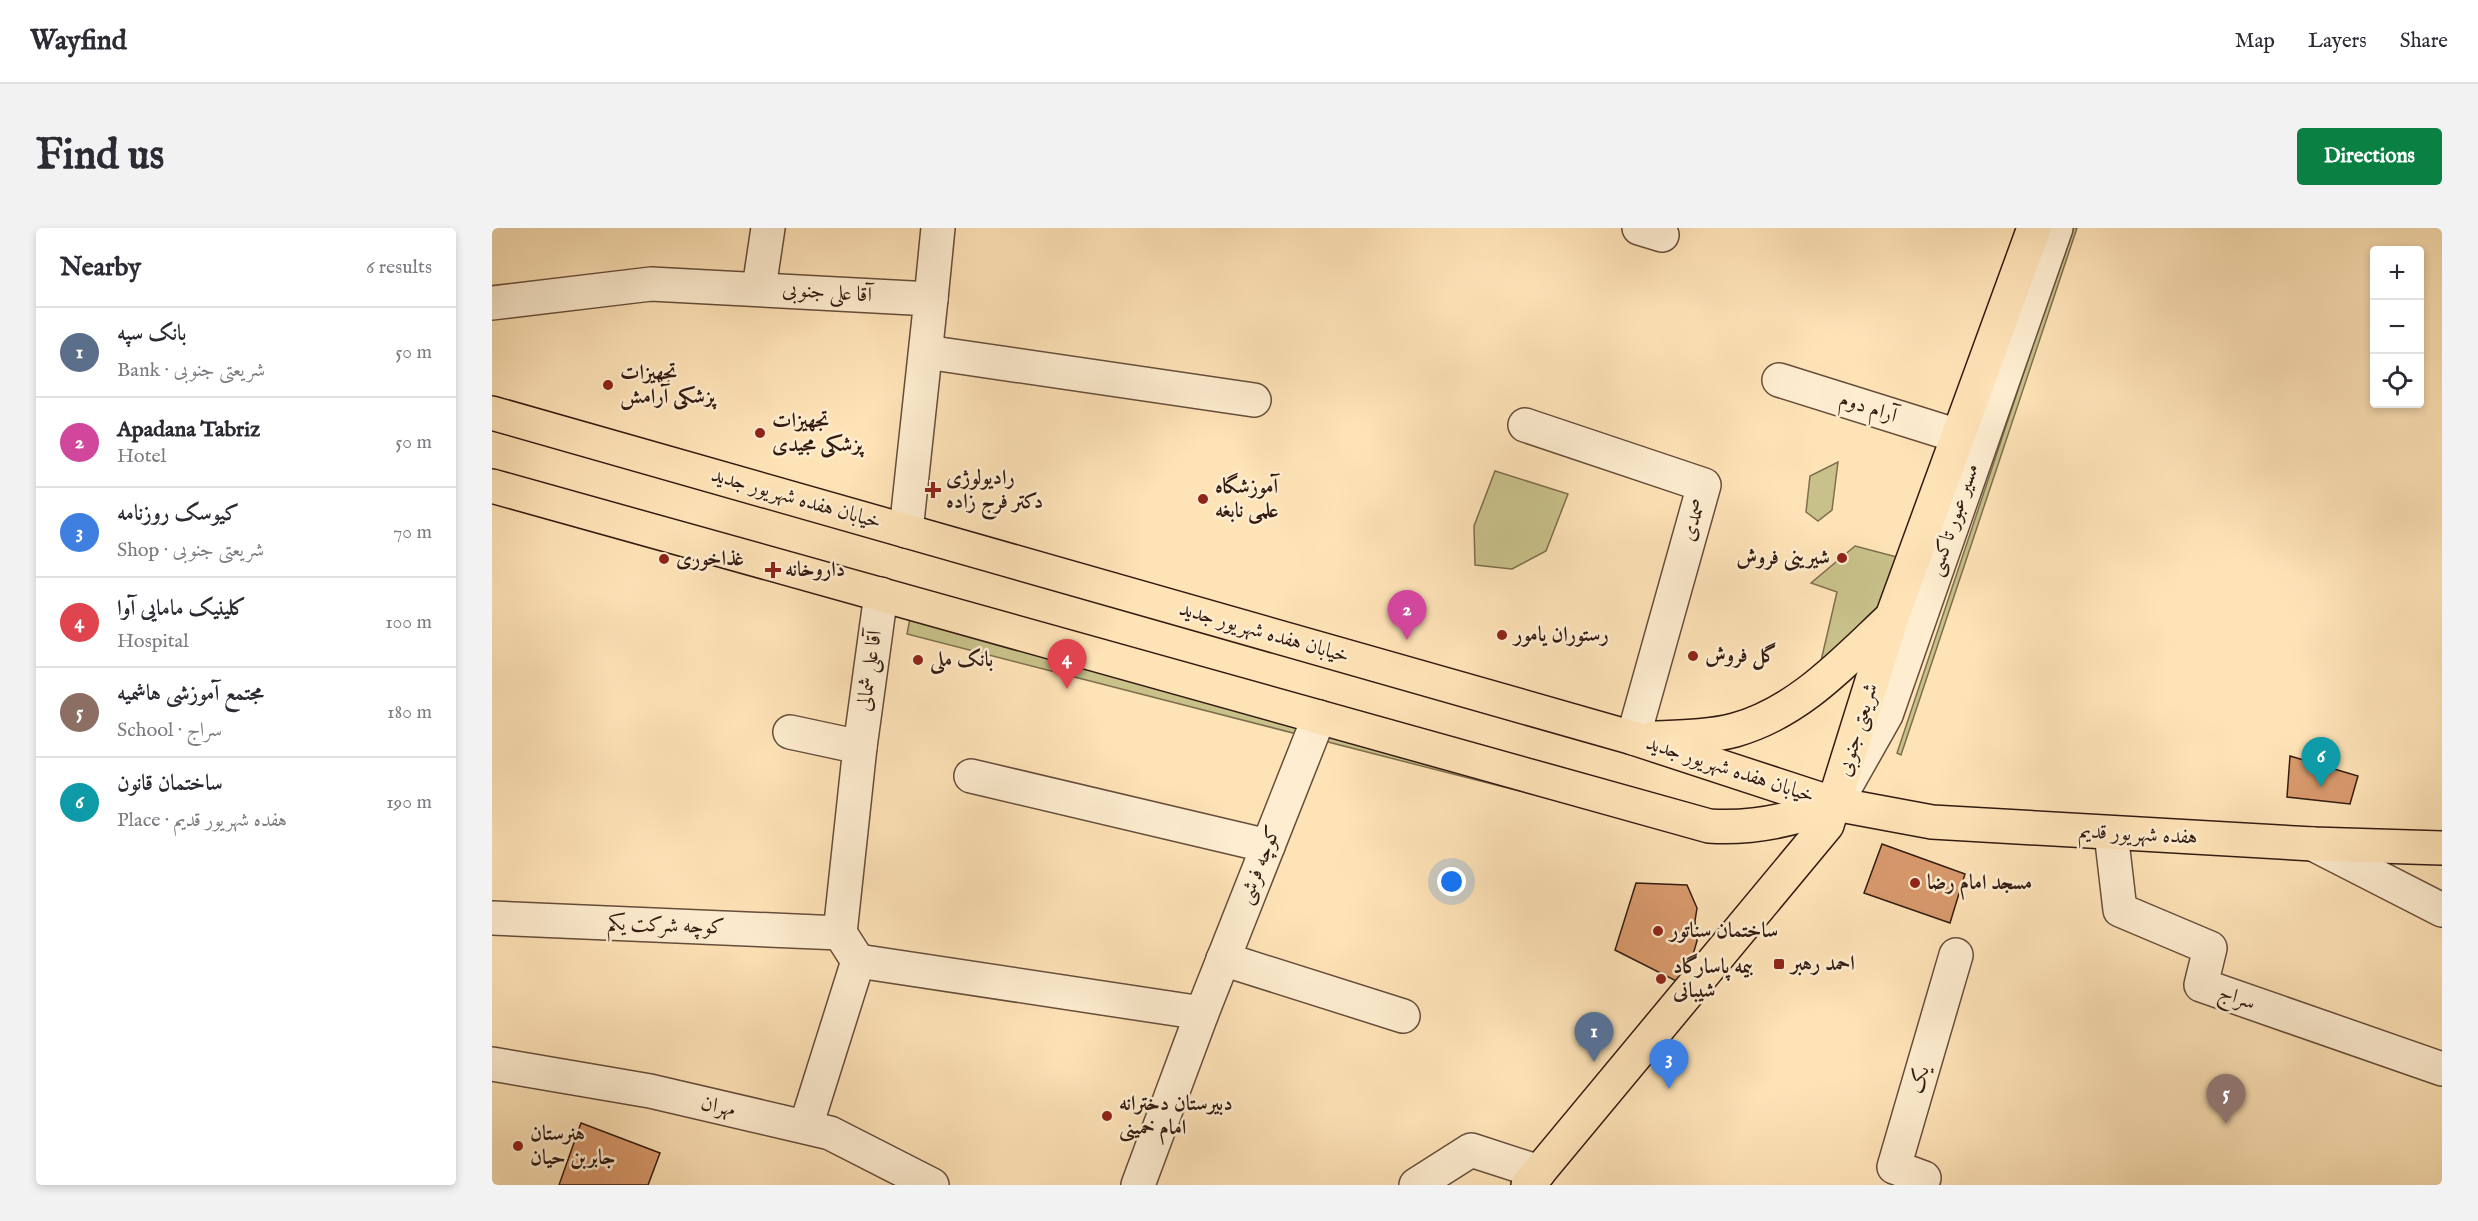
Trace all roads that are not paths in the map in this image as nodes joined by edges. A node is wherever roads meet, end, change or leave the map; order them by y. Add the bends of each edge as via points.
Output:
1 (768, 228) edge
2 (938, 228) edge
3 (2034, 228) edge
4 (2056, 228) edge
5 (759, 288) junction
6 (931, 299) junction
7 (492, 303) edge
8 (926, 352) junction
9 (1779, 380) dead end
10 (1254, 400) dead end
11 (492, 413) edge
12 (1525, 425) dead end
13 (1958, 436) junction
14 (492, 486) edge
15 (906, 531) junction
16 (881, 594) junction
17 (1892, 616) junction
18 (1319, 717) junction
19 (790, 732) dead end
20 (1633, 738) junction
21 (860, 747) junction
22 (971, 776) dead end
23 (1835, 804) junction
24 (2111, 833) junction
25 (2313, 844) junction
26 (1268, 846) junction
27 (2442, 848) edge
28 (2442, 910) edge
29 (492, 918) edge
30 (840, 933) junction
31 (1956, 955) dead end
32 (1223, 959) junction
33 (858, 961) junction
34 (1202, 1013) junction
35 (1402, 1016) dead end
36 (492, 1064) edge
37 (2442, 1069) edge
38 (806, 1126) junction
39 (1534, 1178) edge
40 (932, 1185) edge
41 (1138, 1185) edge
42 (1416, 1185) edge
43 (1921, 1185) edge

1 - 5 street
2 - 6 street
3 - 13 main road, شریعتی جنوبی
4 - 23 street, مسیر عبور تاکسی via 1886,715
5 - 6 street, آقا علی جنوبی
5 - 7 street, آقا علی جنوبی via 651,284
6 - 8 street
8 - 10 street
8 - 15 street
9 - 13 street, آرام دوم
11 - 15 main road, خیابان هفده شهریور جدید
12 - 20 street, صمدی via 1704,485
13 - 17 main road, شریعتی جنوبی
14 - 16 main road, خیابان هفده شهریور جدید
15 - 20 main road, خیابان هفده شهریور جدید
16 - 18 main road, خیابان هفده شهریور جدید
16 - 21 street, آقا علی شمالی
17 - 20 main road via 1823,682 1775,715 1733,730
17 - 23 main road, شریعتی جنوبی
18 - 23 main road, خیابان هفده شهریور جدید via 1709,826 1740,828 1809,814
18 - 26 street, کوچه فرشی
19 - 21 street
20 - 23 main road, خیابان هفده شهریور جدید
21 - 30 street, آقا علی شمالی
22 - 26 street
23 - 24 main road, هفده شهریور قدیم via 1932,822
23 - 39 main road, شریعتی جنوبی via 1827,825
24 - 25 main road, هفده شهریور قدیم
24 - 37 street, سراج via 2120,910 2210,948 2201,985
25 - 27 main road, هفده شهریور قدیم
25 - 28 street
26 - 32 street, کوچه فرشی
29 - 30 street, کوچه شرکت یکم
30 - 33 street
31 - 43 street, یک via 1894,1167 1924,1178
32 - 34 street, کوچه فرشی
32 - 35 street
33 - 34 street
33 - 38 street
34 - 41 street, کوچه فرشی
36 - 38 street, مهران via 650,1091
38 - 40 street, مهران via 830,1133
39 - 42 street via 1471,1150

